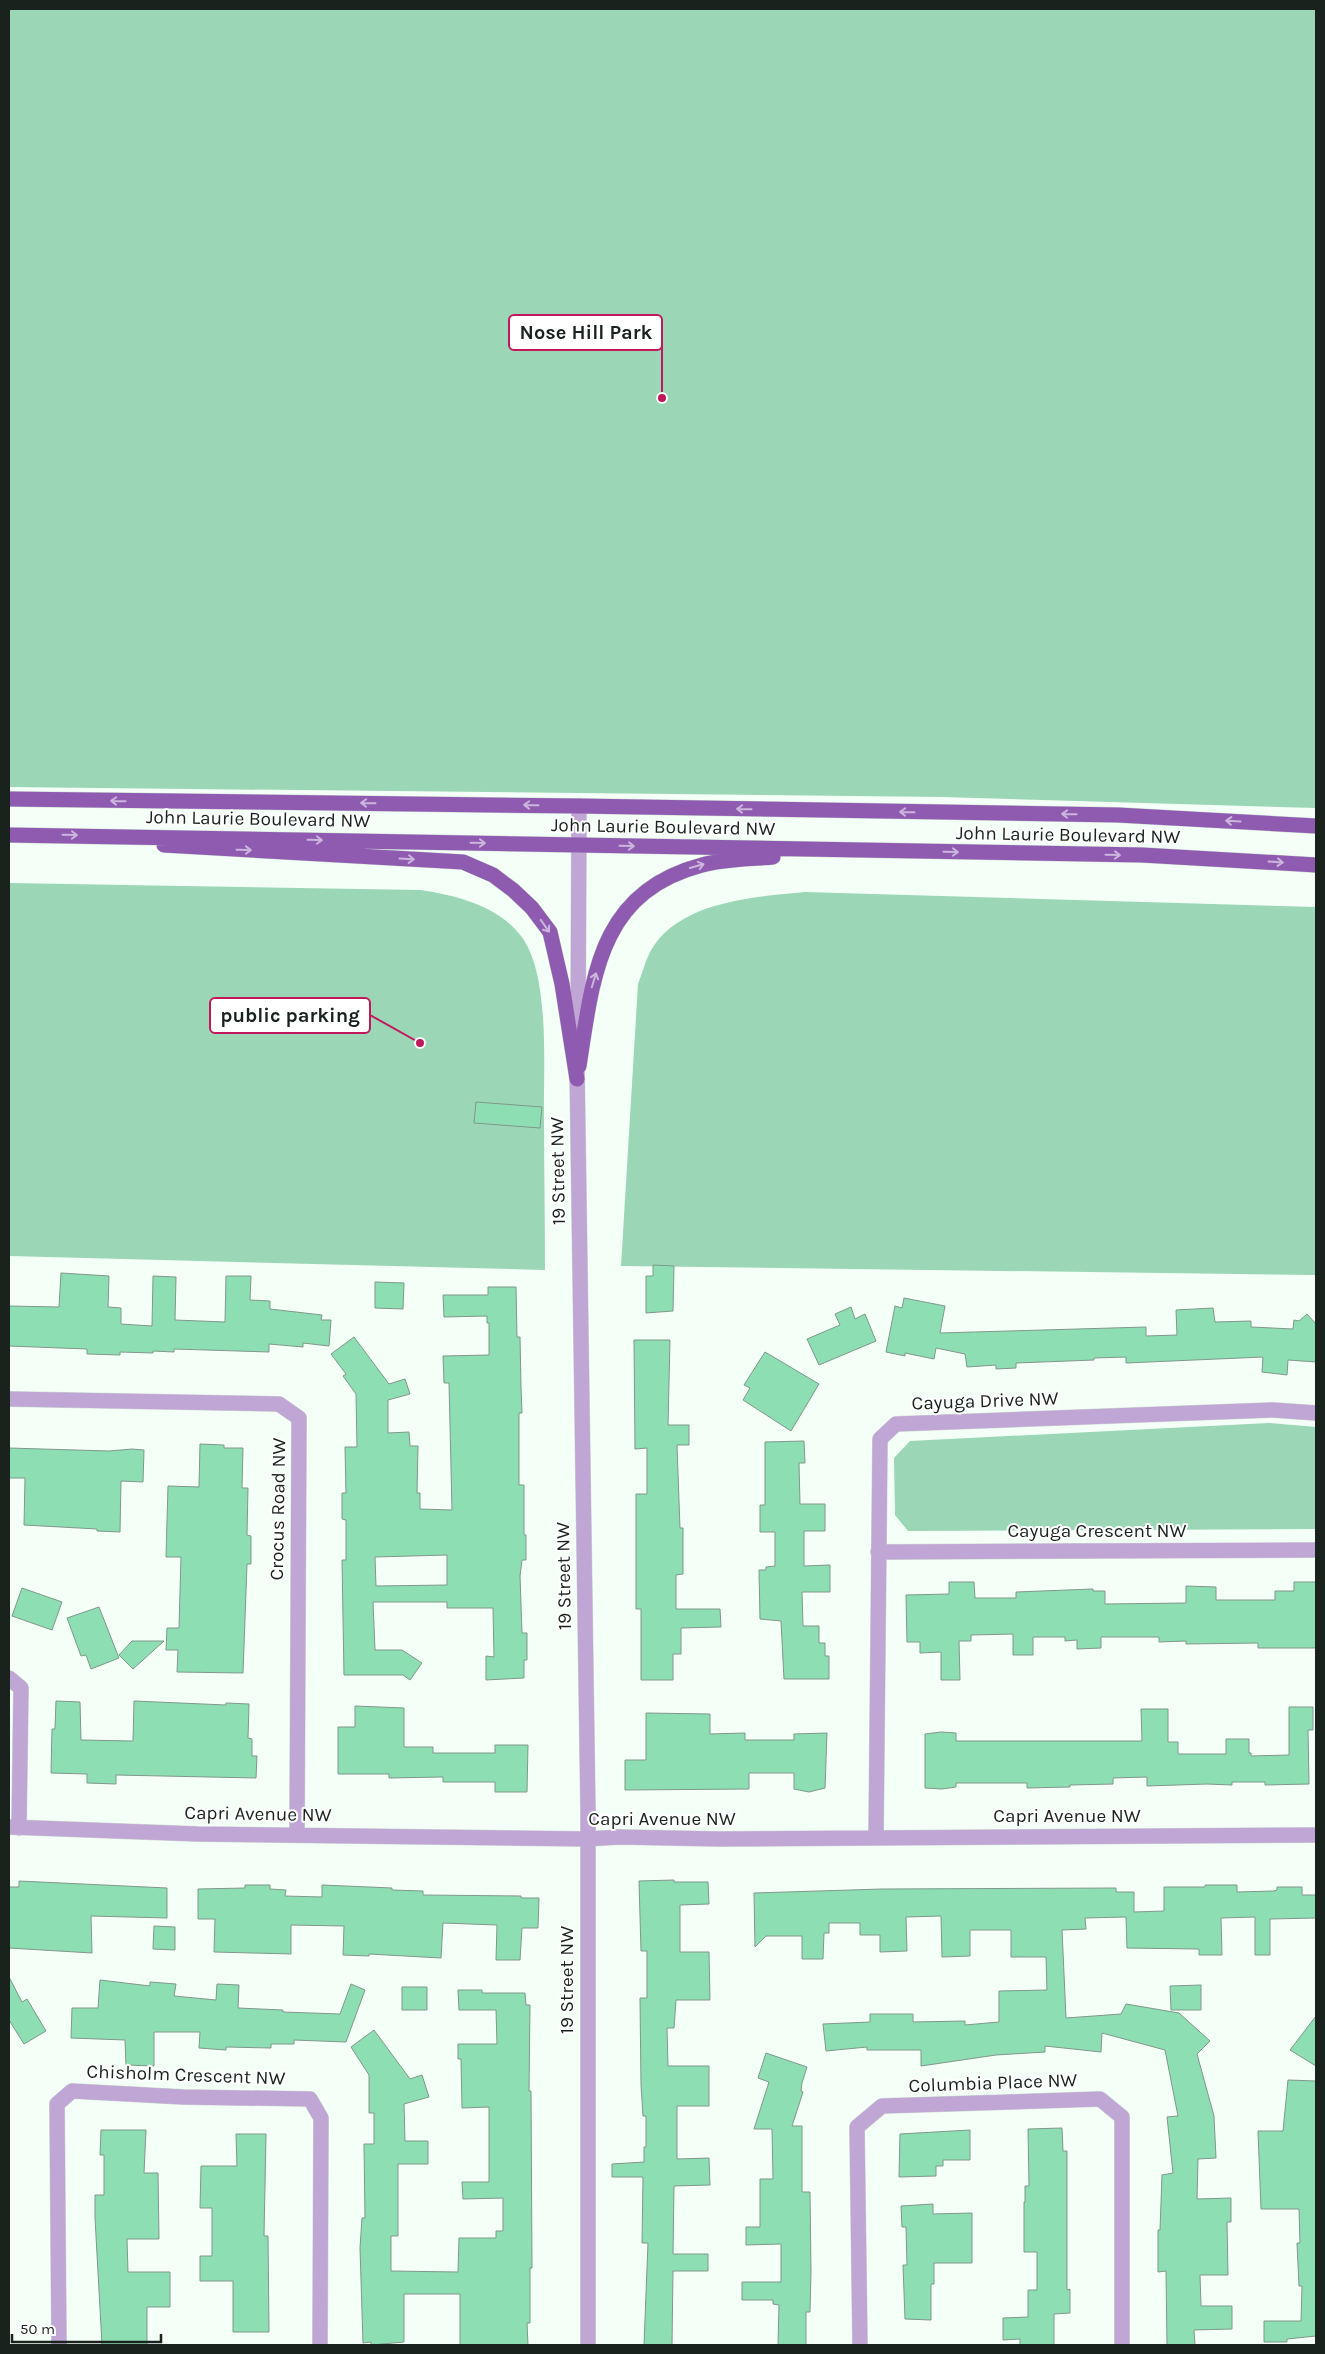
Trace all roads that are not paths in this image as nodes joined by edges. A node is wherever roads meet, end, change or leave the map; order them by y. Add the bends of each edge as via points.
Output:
1 (9, 799) edge
2 (580, 806) junction
3 (1316, 826) edge
4 (9, 835) edge
5 (92, 836) junction
6 (578, 845) junction
7 (850, 850) junction
8 (1316, 865) edge
9 (577, 1079) junction
10 (9, 1398) edge
11 (1316, 1413) edge
12 (1316, 1550) edge
13 (878, 1552) junction
14 (9, 1678) edge
15 (14, 1828) edge
16 (297, 1834) junction
17 (1316, 1835) edge
18 (876, 1837) junction
19 (587, 1839) junction
20 (59, 2345) edge
21 (320, 2345) edge
22 (588, 2345) edge
23 (860, 2345) edge
24 (1122, 2345) edge

2 -> 1 main road, John Laurie Boulevard NW
3 -> 2 main road, John Laurie Boulevard NW via 1118,815
2 - 6 street, 19 Street NW
4 -> 5 main road, John Laurie Boulevard NW
5 -> 6 main road, John Laurie Boulevard NW
5 -> 9 main road via 184,848 464,862 492,875 532,908 550,932
6 -> 7 main road, John Laurie Boulevard NW
6 - 9 street, 19 Street NW
7 -> 8 main road, John Laurie Boulevard NW via 1142,855
9 -> 7 main road via 591,986 608,934 649,887 675,873 703,864
9 - 19 street, 19 Street NW
10 - 16 street, Crocus Road NW via 279,1404 299,1418
11 - 13 street, Cayuga Drive NW via 1273,1410 896,1424 880,1439
12 - 13 street, Cayuga Crescent NW
13 - 18 street, Cayuga Drive NW
14 - 15 street via 21,1688
15 - 16 street, Capri Avenue NW
16 - 19 street, Capri Avenue NW
17 - 18 street, Capri Avenue NW
18 - 19 street, Capri Avenue NW
19 - 22 street, 19 Street NW
20 - 21 street, Chisholm Crescent NW via 57,2104 72,2092 310,2099 321,2118
23 - 24 street, Columbia Place NW via 857,2126 882,2106 1100,2099 1122,2117

